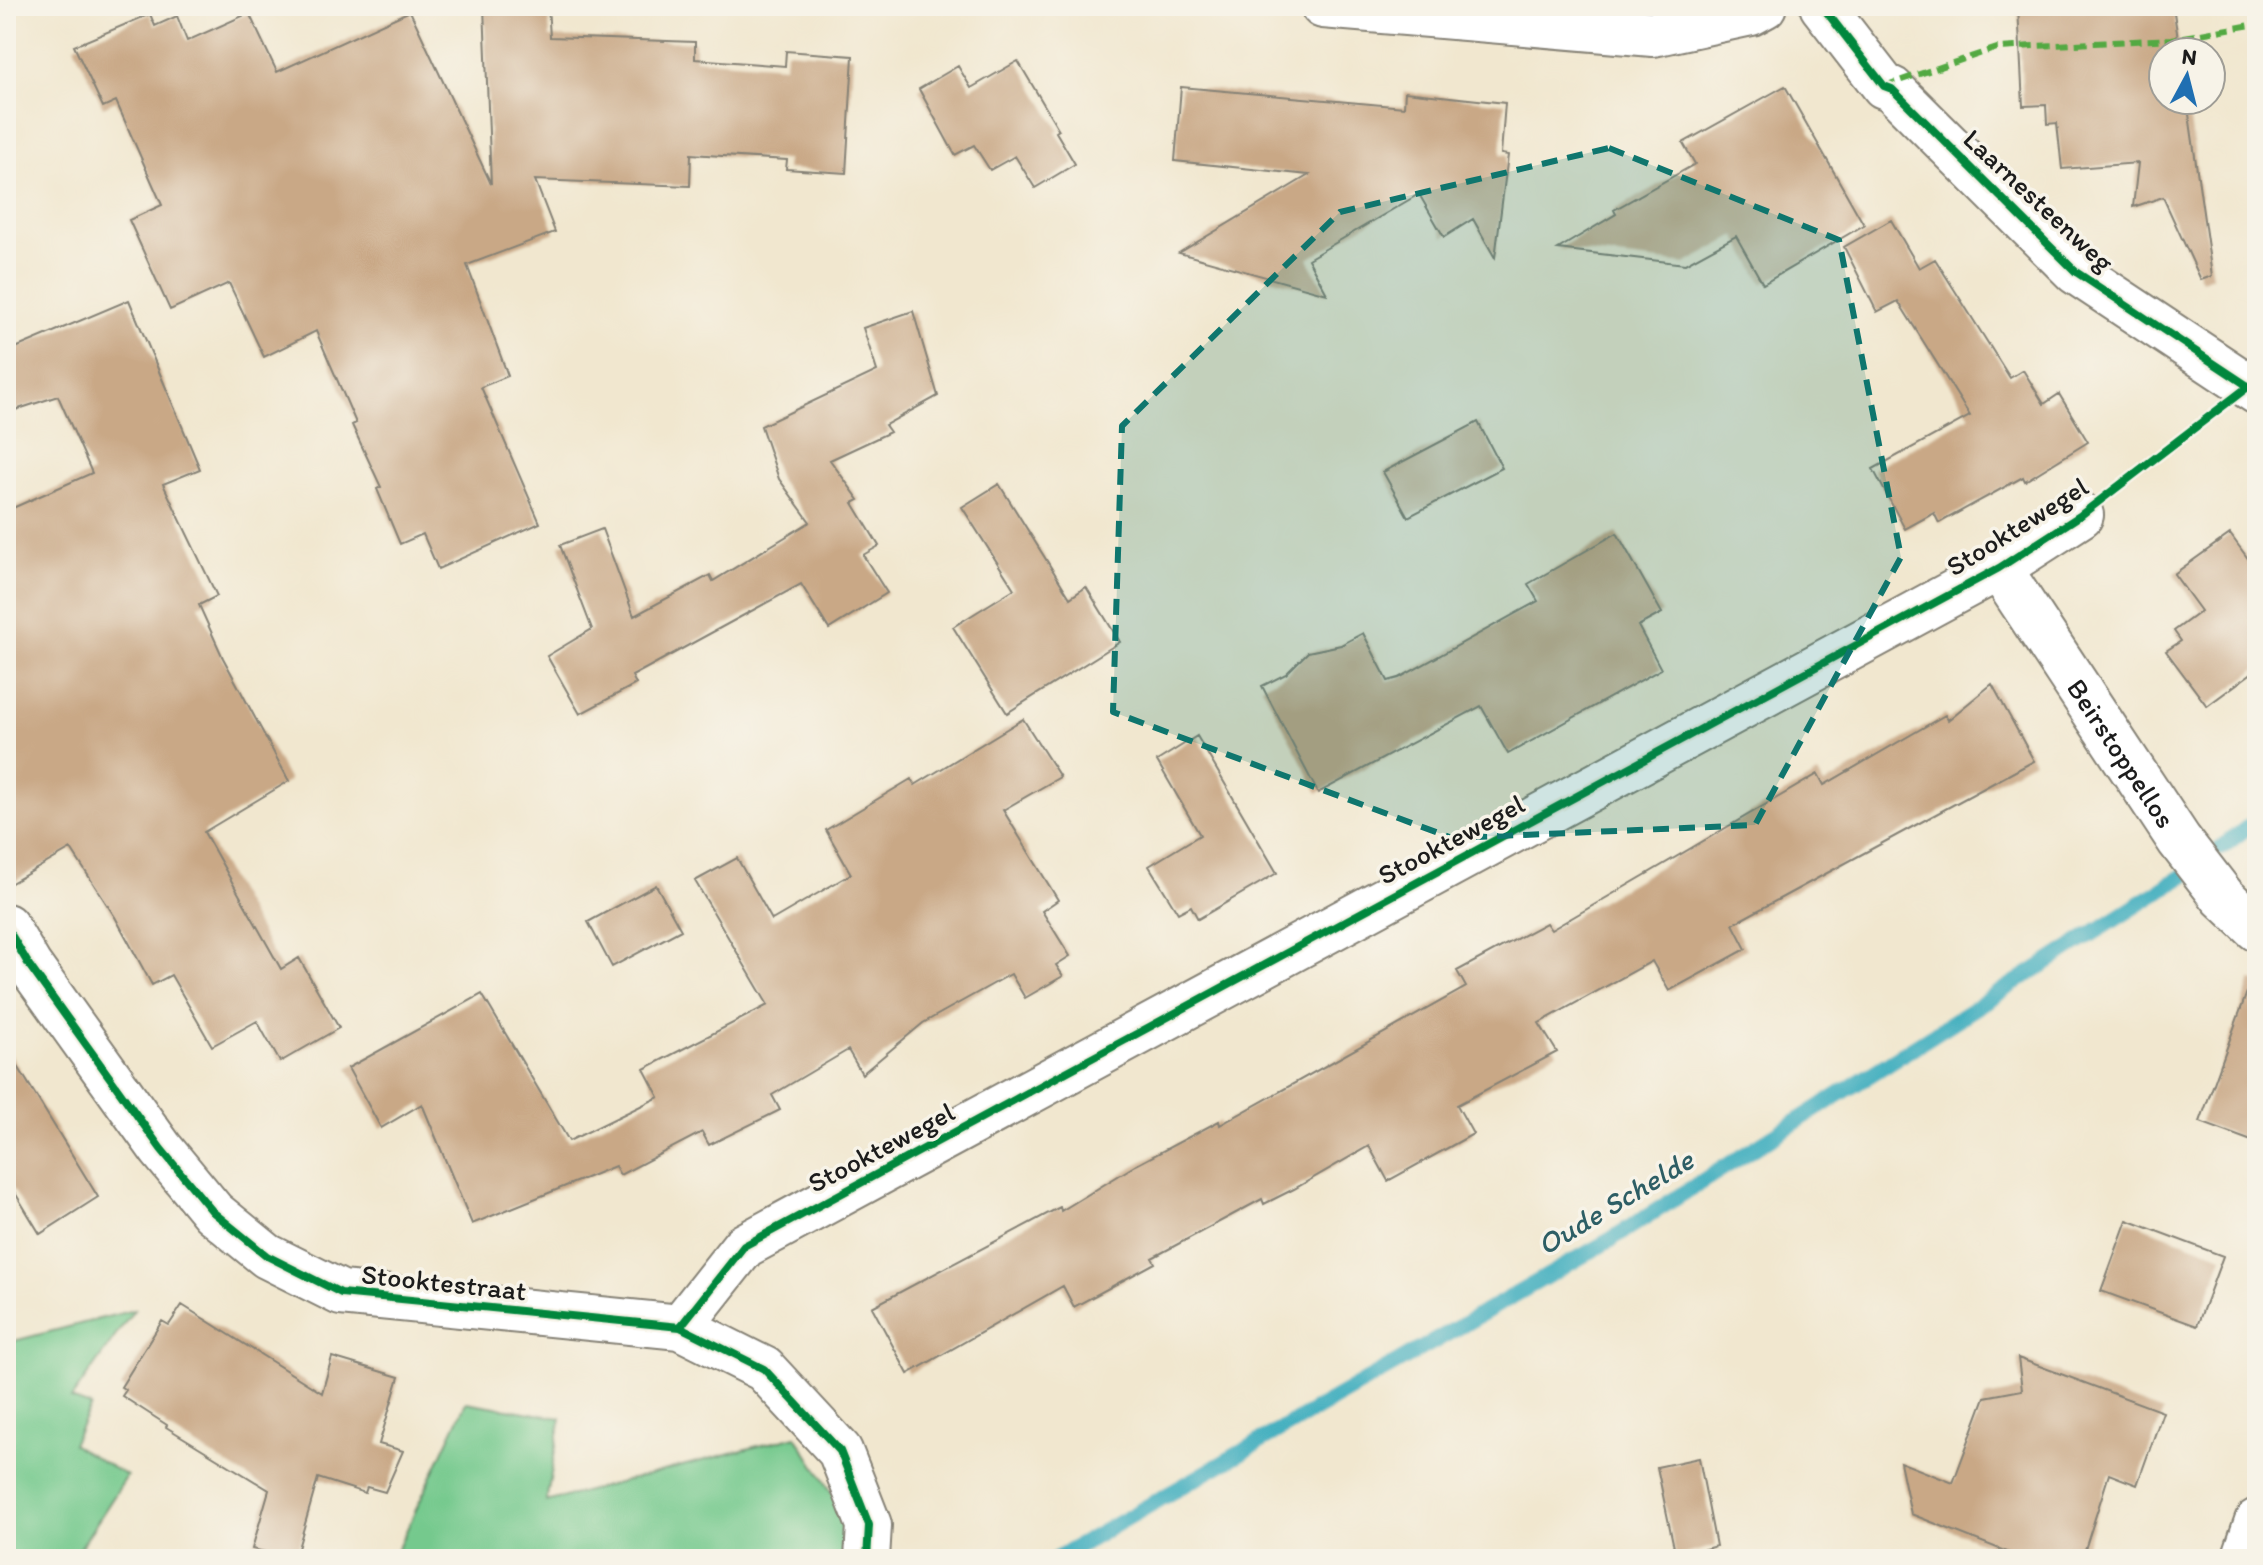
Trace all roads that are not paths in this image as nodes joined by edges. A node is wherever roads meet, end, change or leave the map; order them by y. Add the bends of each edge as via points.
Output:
1 (1323, 6) edge
2 (1764, 6) edge
3 (1822, 6) edge
4 (2257, 392) edge
5 (2081, 515) dead end
6 (1999, 568) junction
7 (6, 926) edge
8 (2257, 929) edge
9 (680, 1327) junction
10 (2257, 1521) edge
11 (867, 1559) edge
12 (2244, 1559) edge

1 - 2 street via 1653,34
3 - 4 street, Laarnesteenweg via 1884,86 2076,272
5 - 6 street, Stooktewegel
6 - 8 street, Beirstoppellos via 2179,840 2223,897
6 - 9 street, Stooktewegel via 744,1246
7 - 9 street, Stooktestraat via 161,1149 213,1212 267,1256 341,1293
9 - 11 street, Stooktestraat via 764,1369 840,1451 869,1525
10 - 12 street

